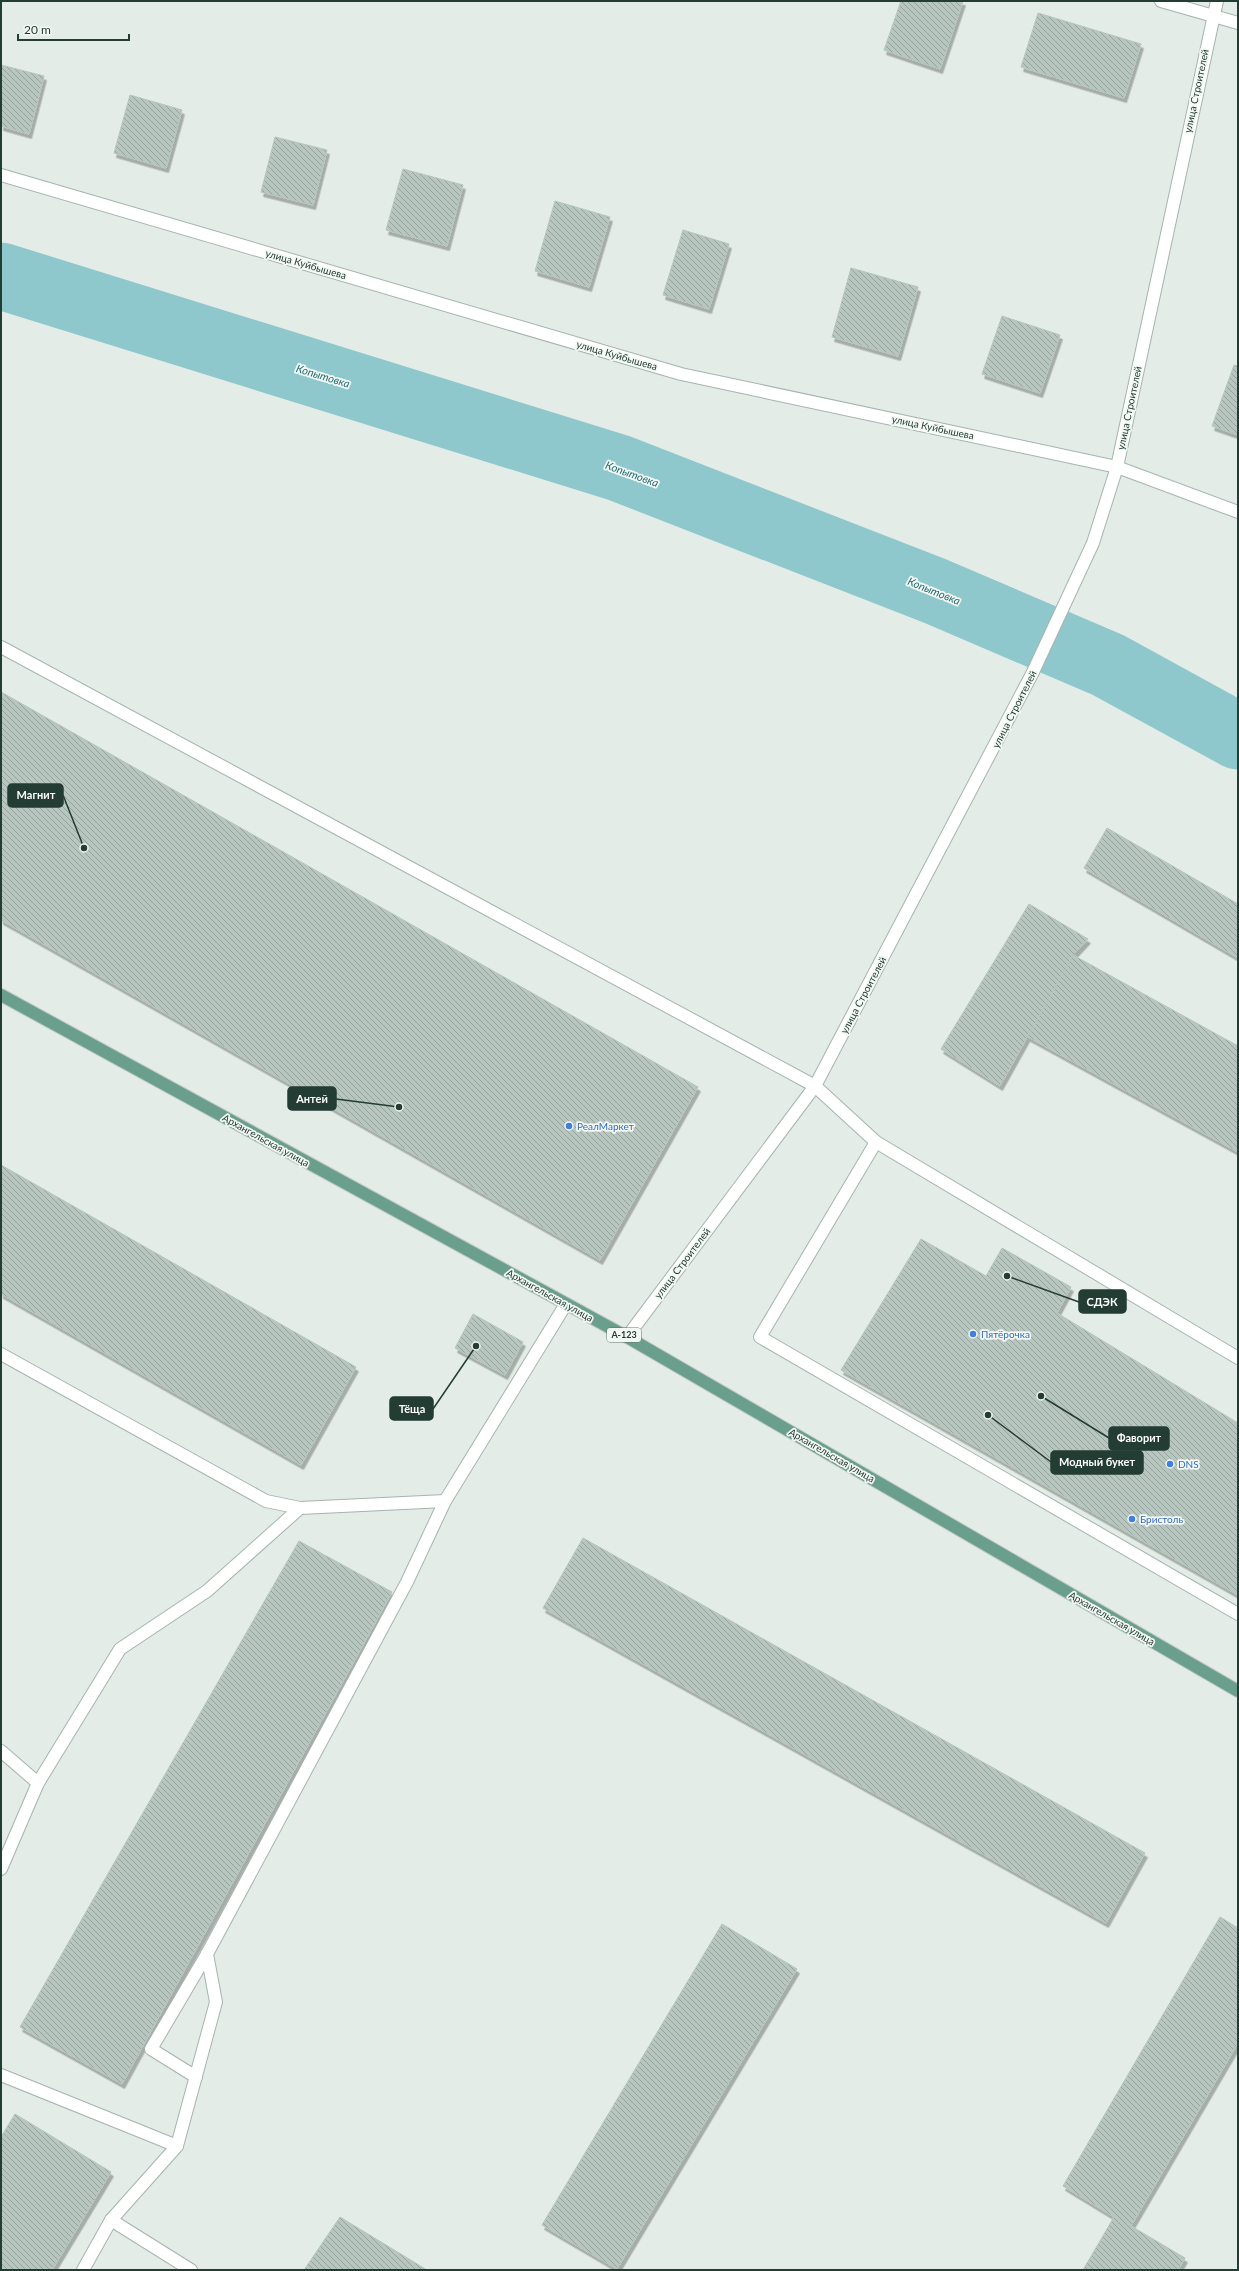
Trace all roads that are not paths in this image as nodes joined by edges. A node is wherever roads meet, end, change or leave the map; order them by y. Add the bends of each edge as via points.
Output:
1 (1161, 1) edge
2 (1217, 1) edge
3 (1212, 16) junction
4 (1238, 22) edge
5 (1, 175) edge
6 (1117, 467) junction
7 (1238, 512) edge
8 (1, 647) edge
9 (1, 995) edge
10 (815, 1086) junction
11 (876, 1142) junction
12 (566, 1304) junction
13 (627, 1337) junction
14 (1, 1354) edge
15 (1238, 1358) edge
16 (445, 1500) junction
17 (300, 1508) junction
18 (1238, 1614) edge
19 (1238, 1690) edge
20 (1, 1751) edge
21 (38, 1782) junction
22 (1, 1869) edge
23 (207, 1954) junction
24 (1, 2075) edge
25 (196, 2077) junction
26 (177, 2146) junction
27 (111, 2220) junction
28 (83, 2270) edge
29 (191, 2270) edge

1 - 3 street
2 - 3 street, улица Строителей
3 - 4 street
3 - 6 street, улица Строителей
5 - 6 street, улица Куйбышева via 681,374
6 - 7 street, улица Куйбышева
6 - 10 street, улица Строителей via 1093,543 1033,672
8 - 10 street
9 - 12 main road, Архангельская улица / А-123
10 - 11 street
10 - 13 street, улица Строителей
11 - 15 street
11 - 18 street via 760,1337
12 - 13 main road, Архангельская улица / А-123
12 - 16 street
13 - 19 main road, Архангельская улица / А-123
14 - 17 street via 266,1501
16 - 17 street
16 - 23 street via 407,1582
17 - 21 street via 207,1591 120,1649
20 - 21 street
21 - 22 street
23 - 25 street via 216,2002
23 - 25 street via 152,2048
24 - 26 street
25 - 26 street
26 - 27 street
27 - 28 street
27 - 29 street

